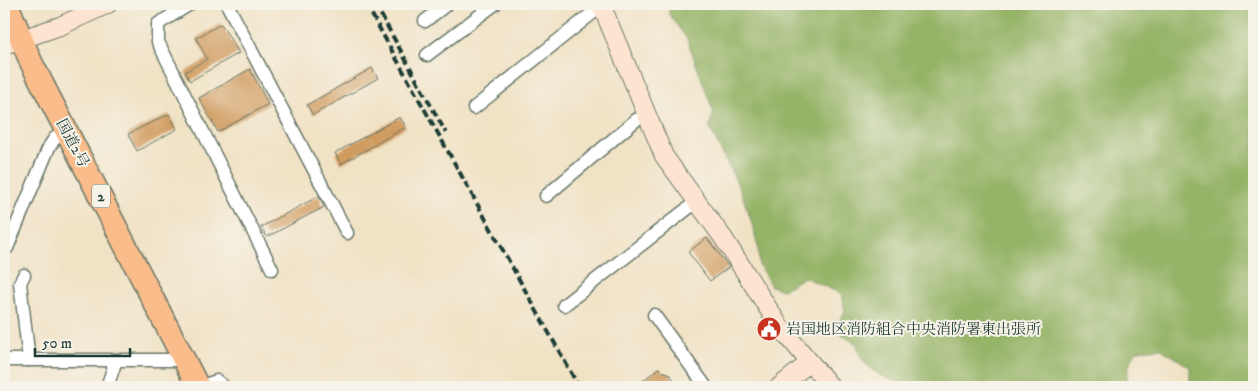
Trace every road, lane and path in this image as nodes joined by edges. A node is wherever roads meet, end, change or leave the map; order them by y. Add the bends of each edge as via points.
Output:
1 (7, 4) edge
2 (108, 4) edge
3 (190, 4) edge
4 (227, 4) edge
5 (447, 4) edge
6 (495, 4) edge
7 (602, 6) edge
8 (425, 21) dead end
9 (13, 42) edge
10 (427, 55) dead end
11 (474, 108) dead end
12 (646, 116) junction
13 (66, 131) junction
14 (546, 196) dead end
15 (696, 202) junction
16 (347, 232) dead end
17 (7, 248) dead end
18 (272, 269) dead end
19 (24, 275) dead end
20 (564, 305) dead end
21 (654, 315) dead end
22 (184, 358) junction
23 (4, 360) edge
24 (29, 360) junction
25 (116, 360) junction
26 (810, 362) junction
27 (107, 387) edge
28 (198, 387) edge
29 (224, 387) edge
30 (706, 387) edge
31 (779, 387) edge
32 (831, 387) edge

1 - 9 highway, 国道2号 / 2
2 - 9 street via 60,26
3 - 18 street via 158,24 158,42
4 - 16 street
5 - 8 street
6 - 10 street
7 - 11 street
7 - 12 street
9 - 13 highway, 国道2号 / 2
12 - 14 street via 636,120
12 - 15 street via 664,156
13 - 17 street via 54,138 49,147
13 - 22 highway, 国道2号 / 2
15 - 20 street
15 - 26 street via 724,239 780,327
19 - 24 street via 20,283
21 - 30 street
22 - 25 street
22 - 28 highway, 国道2号 / 2
23 - 24 street
24 - 25 street
25 - 27 street
26 - 31 street
26 - 32 street
28 - 29 street via 217,381

